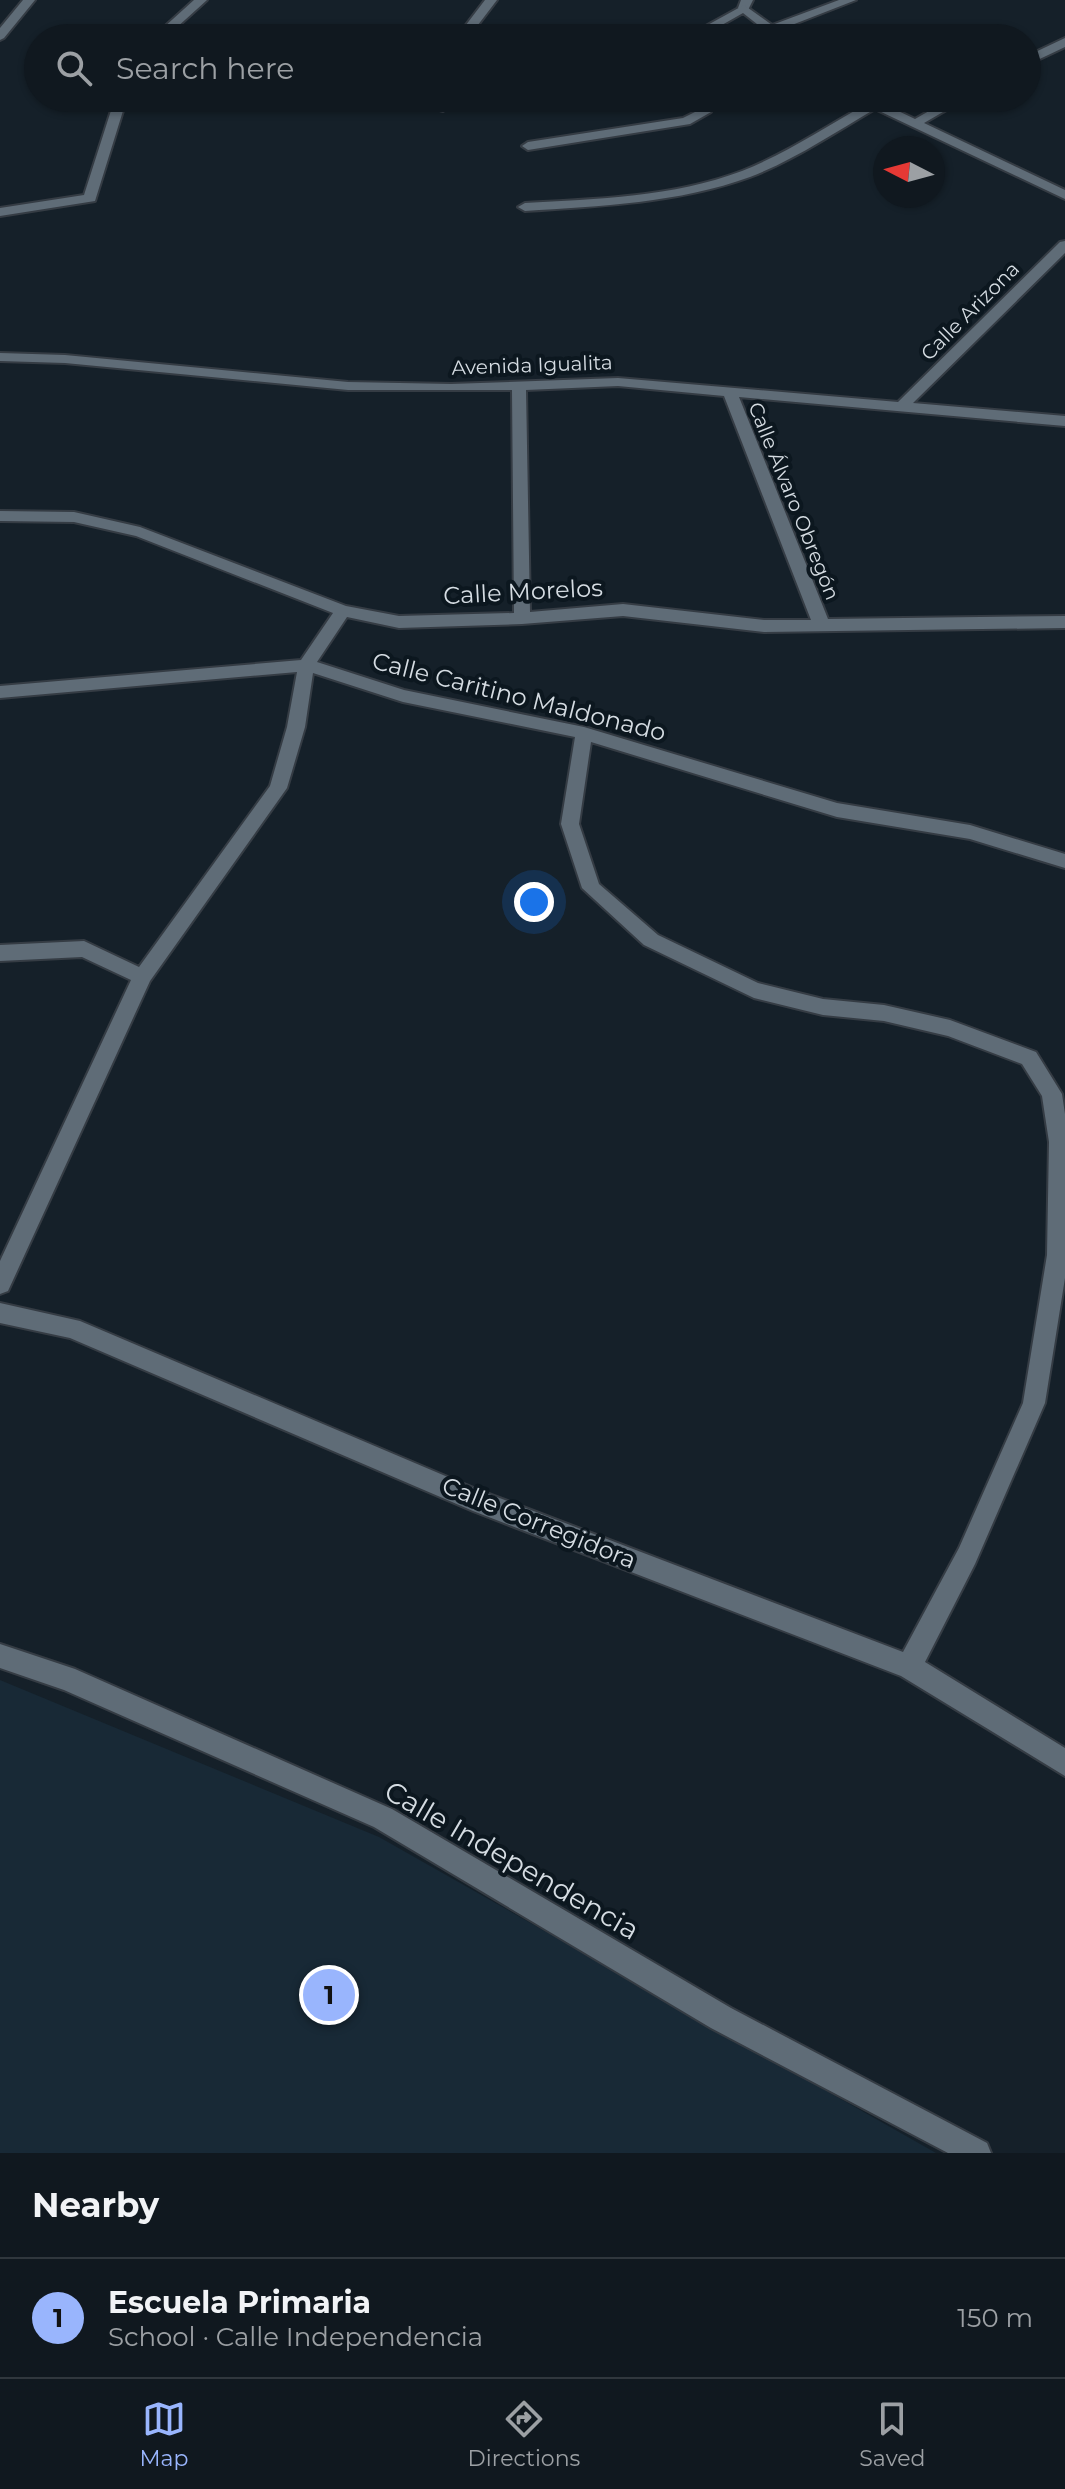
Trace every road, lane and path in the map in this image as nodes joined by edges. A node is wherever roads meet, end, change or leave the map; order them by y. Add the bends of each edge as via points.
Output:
1 (29, 0) edge
2 (201, 0) edge
3 (491, 0) edge
4 (850, 0) edge
5 (746, 4) edge
6 (174, 24) edge
7 (473, 24) edge
8 (713, 24) edge
9 (766, 24) edge
10 (785, 24) edge
11 (0, 36) edge
12 (1065, 42) edge
13 (1041, 54) edge
14 (117, 112) edge
15 (705, 112) edge
16 (850, 112) edge
17 (892, 112) edge
18 (936, 112) edge
19 (916, 123) junction
20 (528, 146) dead end
21 (1065, 195) edge
22 (525, 207) dead end
23 (0, 212) edge
24 (1065, 245) edge
25 (0, 357) edge
26 (519, 384) junction
27 (729, 391) junction
28 (902, 406) junction
29 (1065, 421) edge
30 (0, 516) edge
31 (343, 611) junction
32 (522, 618) junction
33 (1065, 622) edge
34 (822, 626) junction
35 (306, 665) junction
36 (0, 692) edge
37 (584, 733) junction
38 (1065, 861) edge
39 (0, 953) edge
40 (142, 977) junction
41 (0, 1284) edge
42 (0, 1313) edge
43 (0, 1656) edge
44 (909, 1667) junction
45 (1065, 1763) edge
46 (977, 2153) edge

1 - 11 street
2 - 6 street
3 - 7 street
4 - 10 street
5 - 8 street
5 - 9 street
12 - 13 street
14 - 23 street via 90,198
15 - 20 street via 686,121
16 - 22 street via 770,163 693,188 621,201
17 - 19 street
18 - 19 street
19 - 21 street
24 - 28 street, Calle Arizona
25 - 26 street, Avenida Igualita via 348,386
26 - 27 street, Avenida Igualita via 618,382
26 - 32 street
27 - 28 street, Avenida Igualita
27 - 34 street, Calle Álvaro Obregón
28 - 29 street, Avenida Igualita
30 - 31 street, Calle Morelos via 74,517 140,532
31 - 32 street, Calle Morelos via 399,622
31 - 35 street
32 - 34 street, Calle Morelos via 623,610 764,626
33 - 34 street, Calle Morelos
35 - 36 street, Calle Caritino Maldonado
35 - 37 street, Calle Caritino Maldonado via 403,696
35 - 40 street via 296,727 278,788
37 - 38 street, Calle Caritino Maldonado via 837,810 970,832
37 - 44 street via 570,824 574,837 591,888 651,940 754,990 823,1007 884,1013 963,1033 1029,1058 1052,1094 1059,1142 1058,1255 1034,1403 967,1556
39 - 40 street via 84,949
40 - 41 street
42 - 44 street, Calle Corregidora via 72,1328 473,1499
43 - 46 street, Calle Independencia via 66,1678 383,1818 721,2018
44 - 45 street, Calle Corregidora

